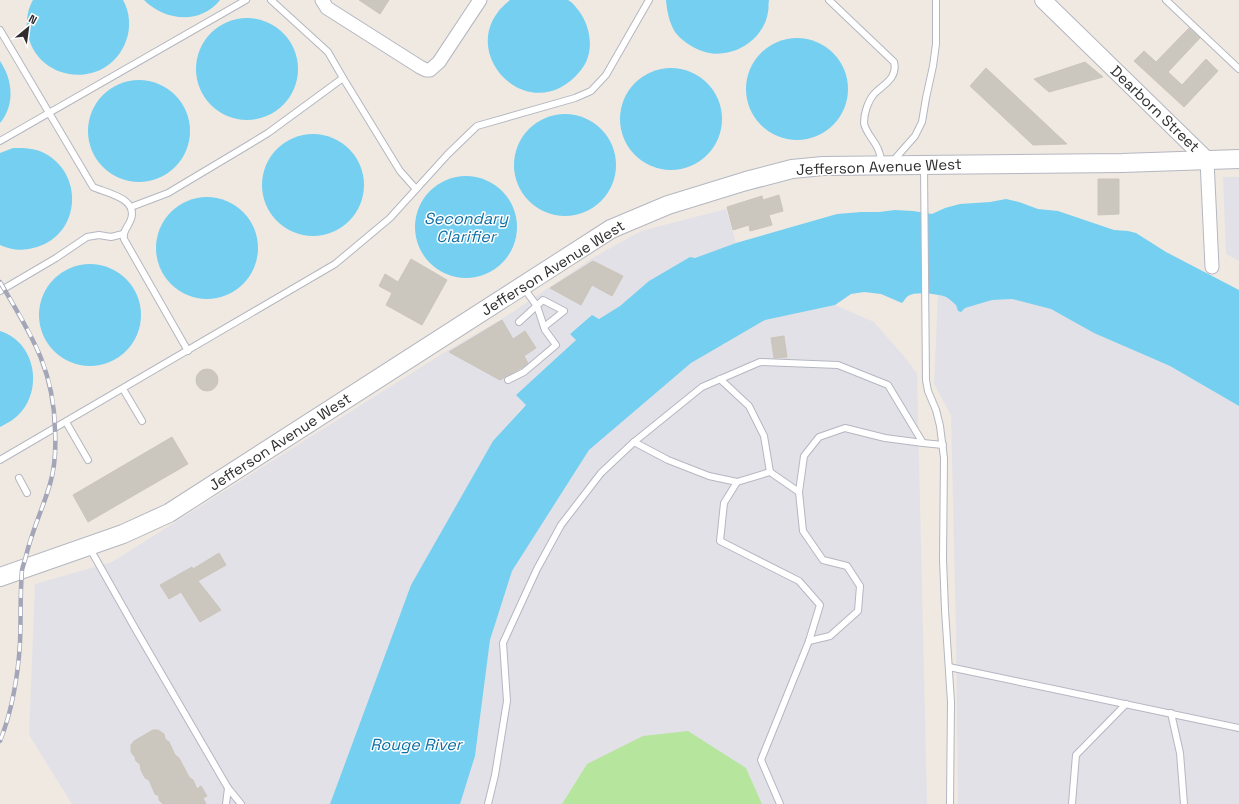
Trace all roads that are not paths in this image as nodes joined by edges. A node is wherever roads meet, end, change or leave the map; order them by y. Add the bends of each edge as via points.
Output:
1 (246, 0) edge
2 (271, 0) edge
3 (322, 0) edge
4 (480, 0) edge
5 (649, 0) edge
6 (829, 0) edge
7 (936, 0) edge
8 (1043, 0) edge
9 (1166, 0) edge
10 (0, 30) edge
11 (1239, 69) edge
12 (343, 78) junction
13 (49, 113) junction
14 (0, 142) edge
15 (1239, 159) edge
16 (1207, 160) junction
17 (924, 165) junction
18 (886, 166) junction
19 (416, 189) junction
20 (131, 207) junction
21 (123, 234) junction
22 (1212, 267) dead end
23 (522, 286) junction
24 (0, 291) edge
25 (537, 306) junction
26 (519, 322) dead end
27 (544, 327) junction
28 (188, 351) junction
29 (720, 379) junction
30 (508, 380) dead end
31 (123, 389) junction
32 (142, 421) dead end
33 (66, 422) junction
34 (634, 442) junction
35 (923, 442) junction
36 (943, 446) junction
37 (0, 460) edge
38 (88, 460) dead end
39 (770, 472) junction
40 (19, 478) dead end
41 (737, 482) junction
42 (799, 492) junction
43 (27, 493) dead end
44 (89, 546) junction
45 (0, 576) edge
46 (809, 642) junction
47 (949, 667) junction
48 (1126, 704) junction
49 (1171, 713) junction
50 (1239, 728) edge
51 (228, 788) junction
52 (226, 804) edge
53 (241, 804) edge
54 (488, 804) edge
55 (780, 804) edge
56 (950, 804) edge
57 (1072, 804) edge
58 (1184, 804) edge

1 - 13 lane
2 - 12 lane via 328,52
3 - 4 street via 327,8 426,70 430,70 439,62
5 - 19 lane via 606,75 591,91 477,126
6 - 18 lane via 894,62 894,74 869,102 864,123
7 - 18 lane via 936,44 922,122 915,136
8 - 16 street, Dearborn Street
9 - 11 lane
10 - 13 lane
12 - 19 lane via 400,171
12 - 20 lane via 250,144 168,193
13 - 14 lane
13 - 20 lane via 93,187 119,197
15 - 16 main road, Jefferson Avenue West
16 - 17 main road, Jefferson Avenue West
16 - 22 street, Dearborn Street
17 - 18 main road, Jefferson Avenue West
17 - 36 lane via 928,391 936,410
18 - 23 main road, Jefferson Avenue West via 823,166 792,169 746,180 668,205 611,229
19 - 28 lane via 390,218 335,264
20 - 21 lane via 131,218
21 - 24 lane via 87,238
21 - 28 lane via 126,244
23 - 25 lane
23 - 44 main road, Jefferson Avenue West via 169,513
25 - 26 lane
25 - 27 lane
25 - 27 lane via 543,300 564,311
27 - 30 lane via 556,345 524,372
28 - 31 lane
29 - 34 lane via 702,387
29 - 35 lane via 760,362 838,365 888,385
29 - 39 lane via 749,406 764,436
31 - 32 lane
31 - 33 lane
33 - 37 lane
33 - 38 lane
34 - 41 lane via 668,460 709,476
34 - 54 lane via 600,473 561,524 503,643 507,701
35 - 36 lane
35 - 42 lane via 885,438 845,428 819,437 804,456
36 - 47 lane via 943,559
39 - 41 lane
39 - 42 lane
40 - 43 lane
41 - 46 lane via 724,503 720,541 799,581 820,605
42 - 46 lane via 803,531 823,560 847,566 860,586 858,611 830,636
44 - 45 main road, Jefferson Avenue West
44 - 51 lane
46 - 55 lane via 761,760
47 - 48 lane
47 - 56 lane via 952,702
48 - 49 lane
48 - 57 lane via 1076,755
49 - 50 lane
49 - 58 lane via 1180,753
51 - 52 lane
51 - 53 lane

